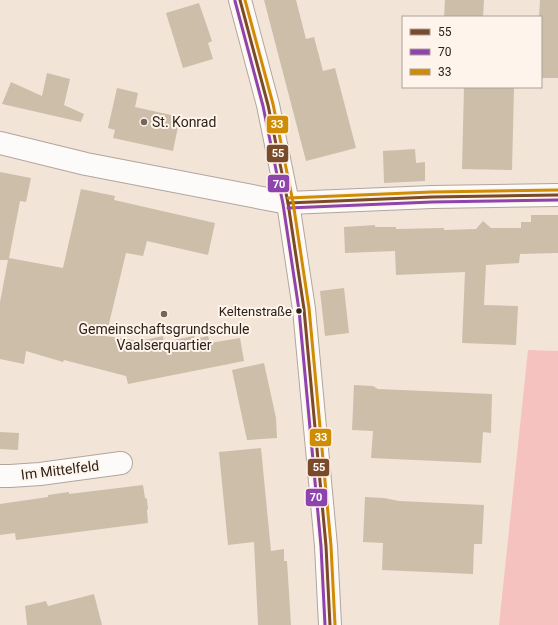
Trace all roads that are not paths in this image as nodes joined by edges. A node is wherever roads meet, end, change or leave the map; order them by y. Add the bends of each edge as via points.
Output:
1 (240, 0) edge
2 (0, 143) edge
3 (558, 195) edge
4 (288, 203) junction
5 (121, 463) dead end
6 (0, 476) edge
7 (330, 625) edge

1 - 4 street via 268,105
2 - 4 street via 86,164
3 - 4 street
4 - 7 street via 304,309 326,546
5 - 6 street, Im Mittelfeld via 40,474

